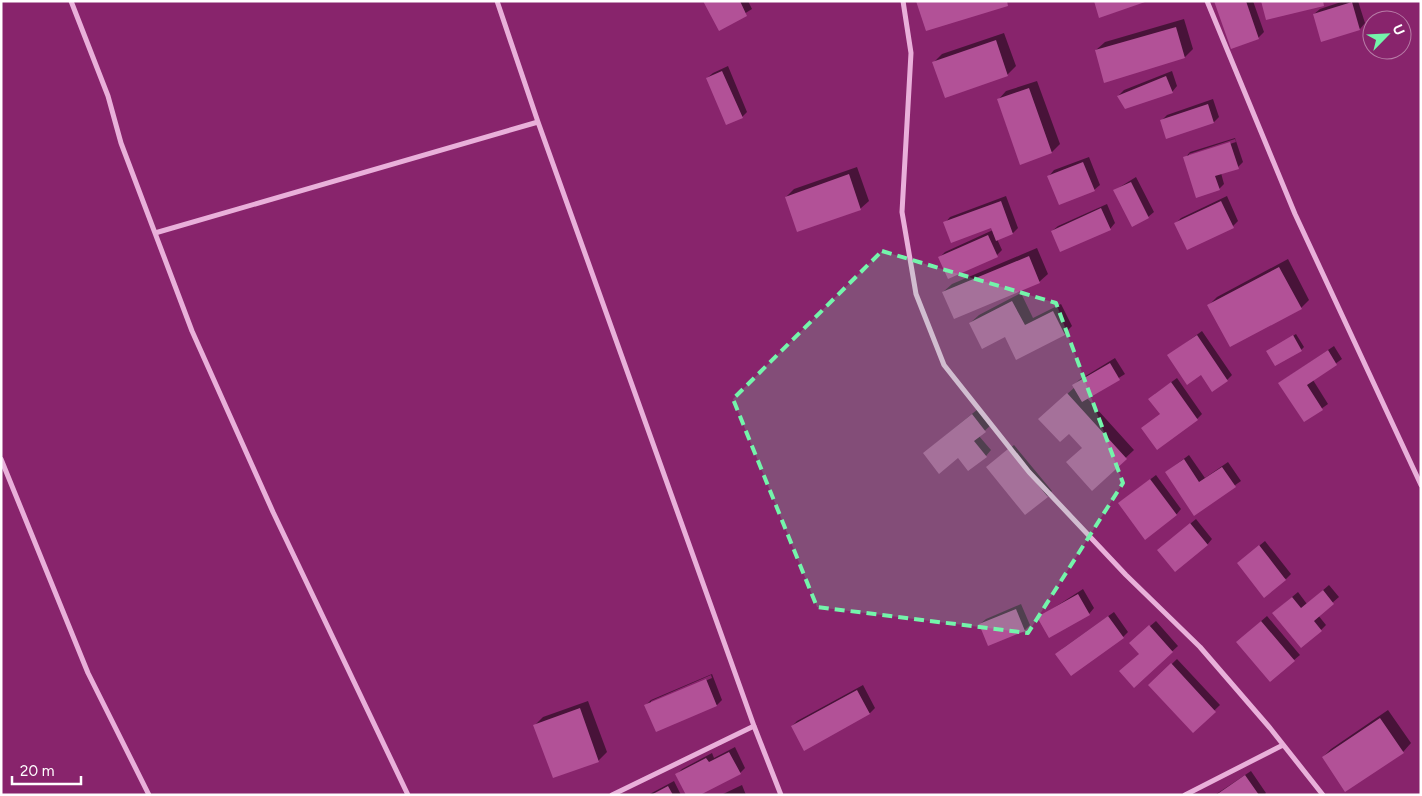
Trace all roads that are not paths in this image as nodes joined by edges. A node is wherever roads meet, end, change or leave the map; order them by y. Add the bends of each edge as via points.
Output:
1 (71, 1) edge
2 (497, 1) edge
3 (903, 1) edge
4 (1207, 1) edge
5 (538, 122) junction
6 (155, 233) junction
7 (1, 459) edge
8 (1421, 485) edge
9 (754, 726) junction
10 (1283, 745) junction
11 (149, 795) edge
12 (408, 795) edge
13 (612, 795) edge
14 (781, 795) edge
15 (1185, 795) edge
16 (1323, 795) edge

1 - 6 street
2 - 5 street
3 - 10 street via 911,53 902,212 916,294 944,364 1028,472 1200,647
4 - 8 street via 1295,214
5 - 6 street
5 - 9 street
6 - 12 street via 192,331 269,503
7 - 11 street via 88,673
9 - 13 street
9 - 14 street
10 - 15 street
10 - 16 street

